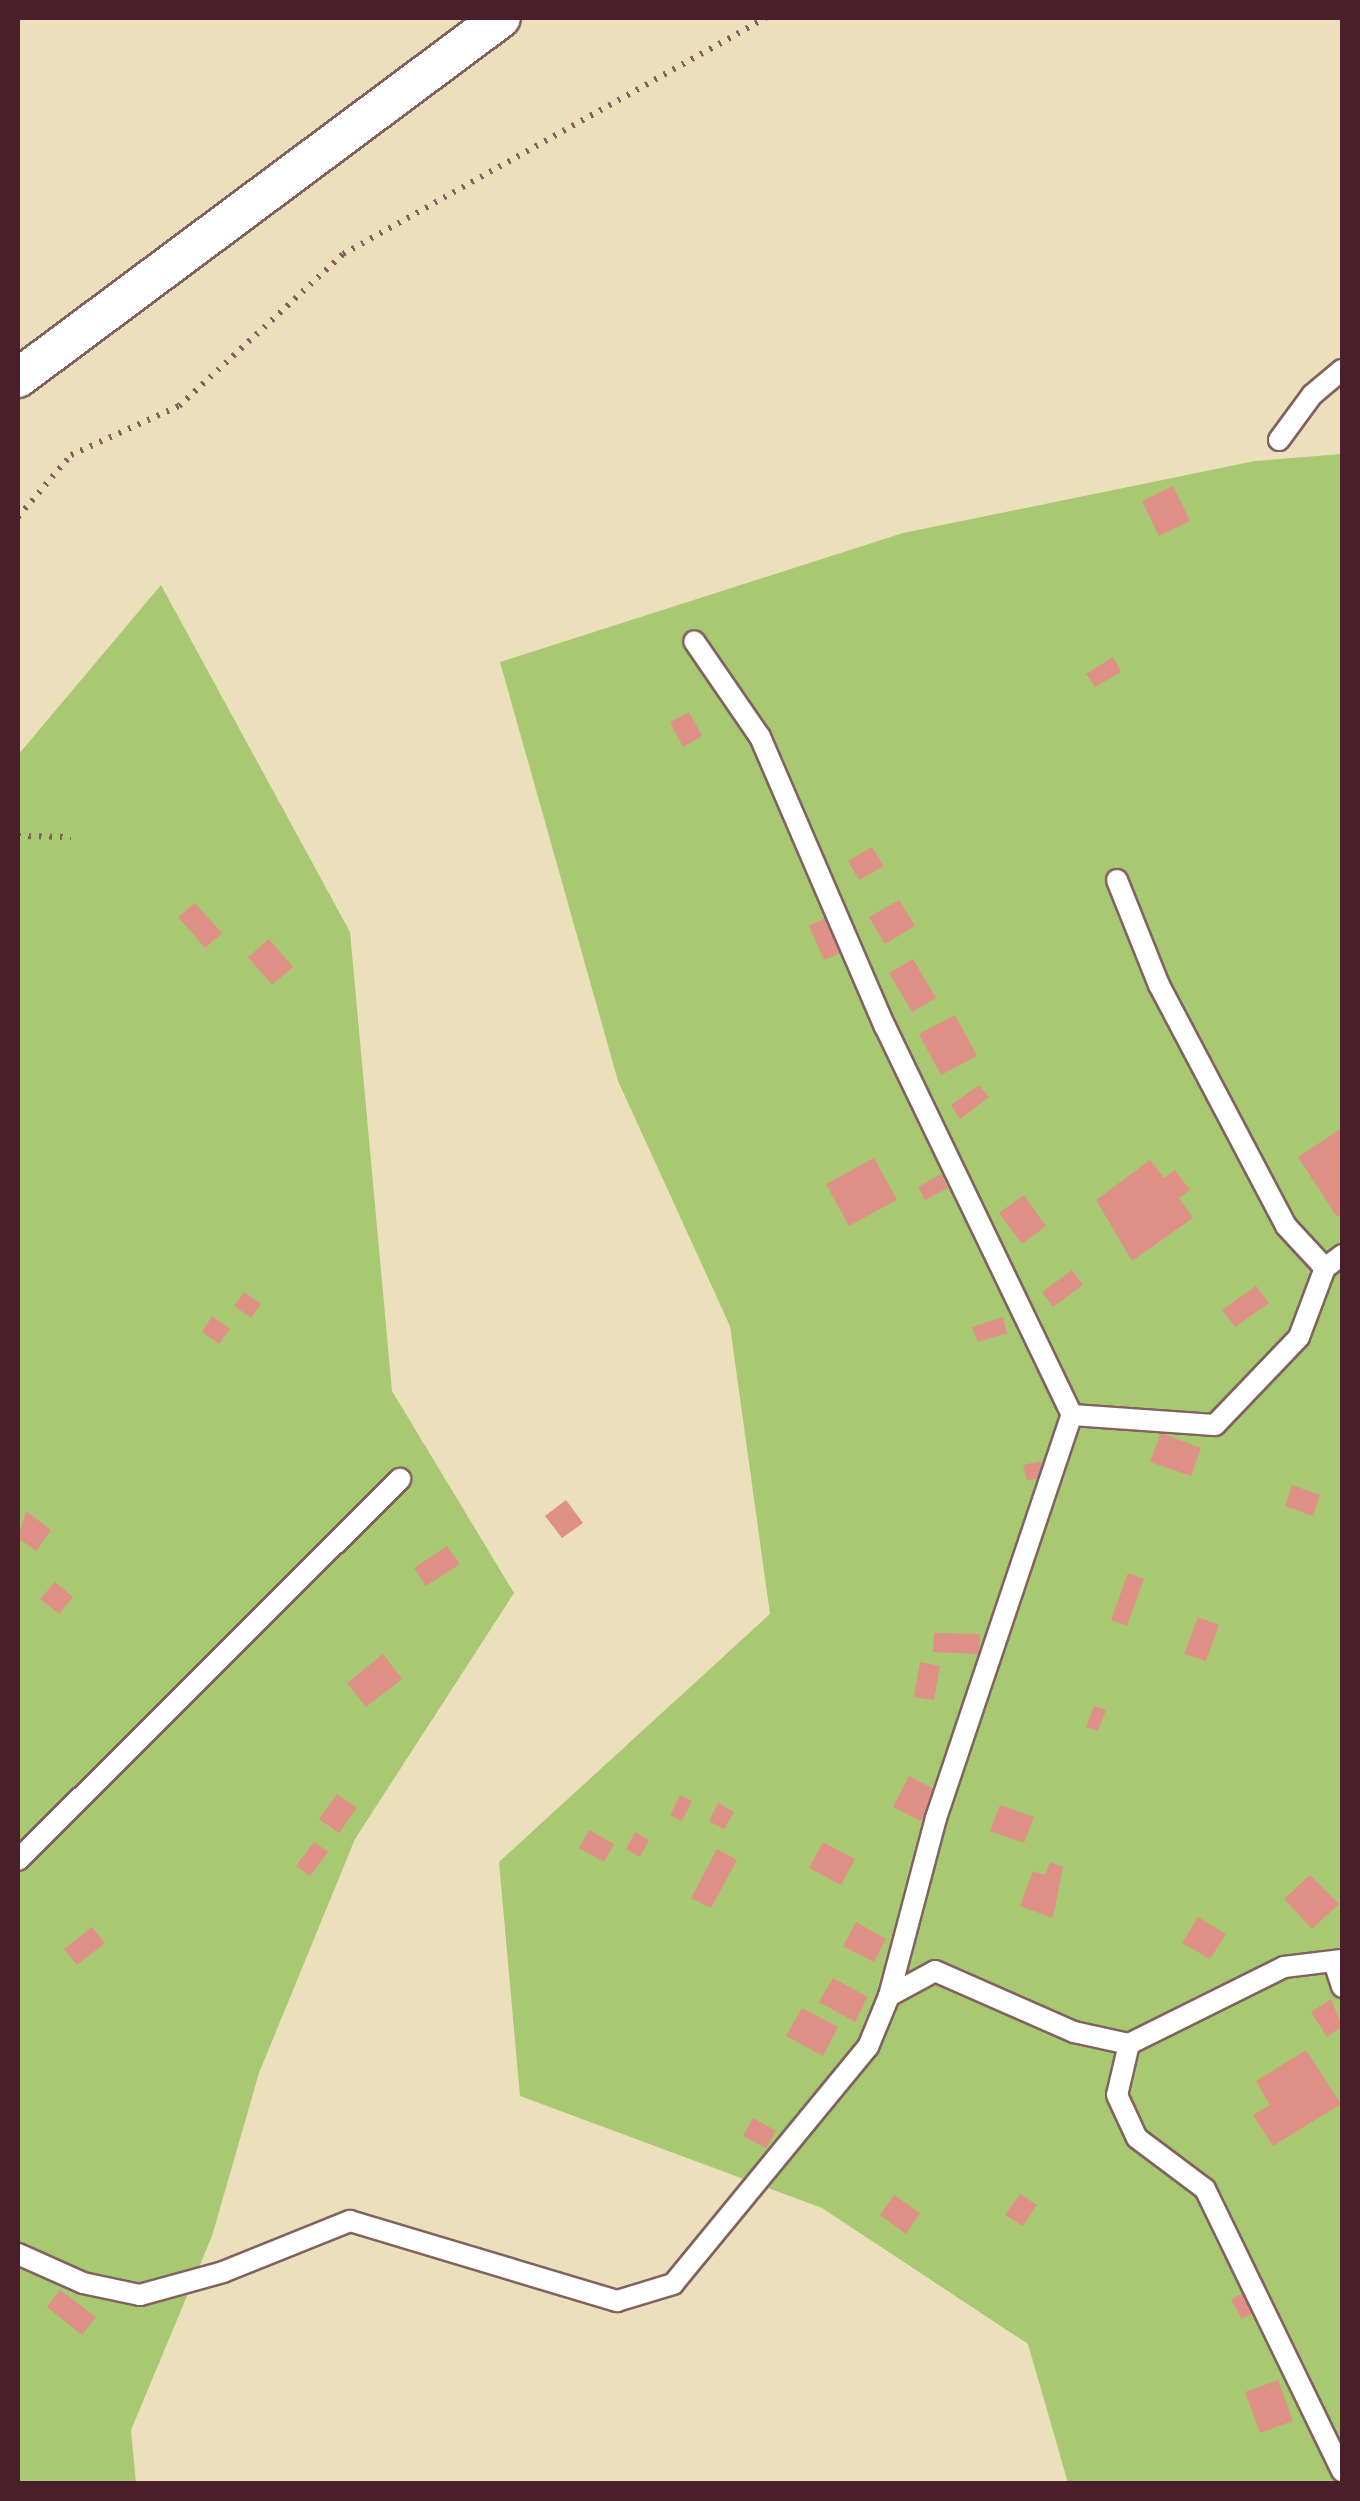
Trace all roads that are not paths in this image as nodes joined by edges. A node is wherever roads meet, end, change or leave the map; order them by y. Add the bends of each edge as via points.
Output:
1 (501, 18) edge
2 (1342, 370) edge
3 (18, 378) edge
4 (1279, 440) dead end
5 (694, 641) dead end
6 (1117, 880) dead end
7 (1342, 1255) edge
8 (1325, 1268) junction
9 (1072, 1415) junction
10 (400, 1479) dead end
11 (18, 1860) edge
12 (1339, 1962) edge
13 (1342, 1987) edge
14 (889, 1996) junction
15 (1129, 2044) junction
16 (18, 2254) edge
17 (1342, 2471) edge

1 - 3 street
2 - 4 lane
5 - 9 lane via 760,737 885,1026
6 - 8 lane via 1160,985 1286,1226
7 - 8 lane
8 - 9 lane via 1300,1336 1215,1425
9 - 14 lane via 936,1818
10 - 11 lane
12 - 13 lane
12 - 15 lane via 1284,1967
14 - 15 lane via 935,1970 1074,2032
14 - 16 lane via 868,2047 727,2225 672,2284 617,2302 350,2220 223,2272 140,2295 83,2283
15 - 17 lane via 1117,2095 1137,2138 1205,2189

